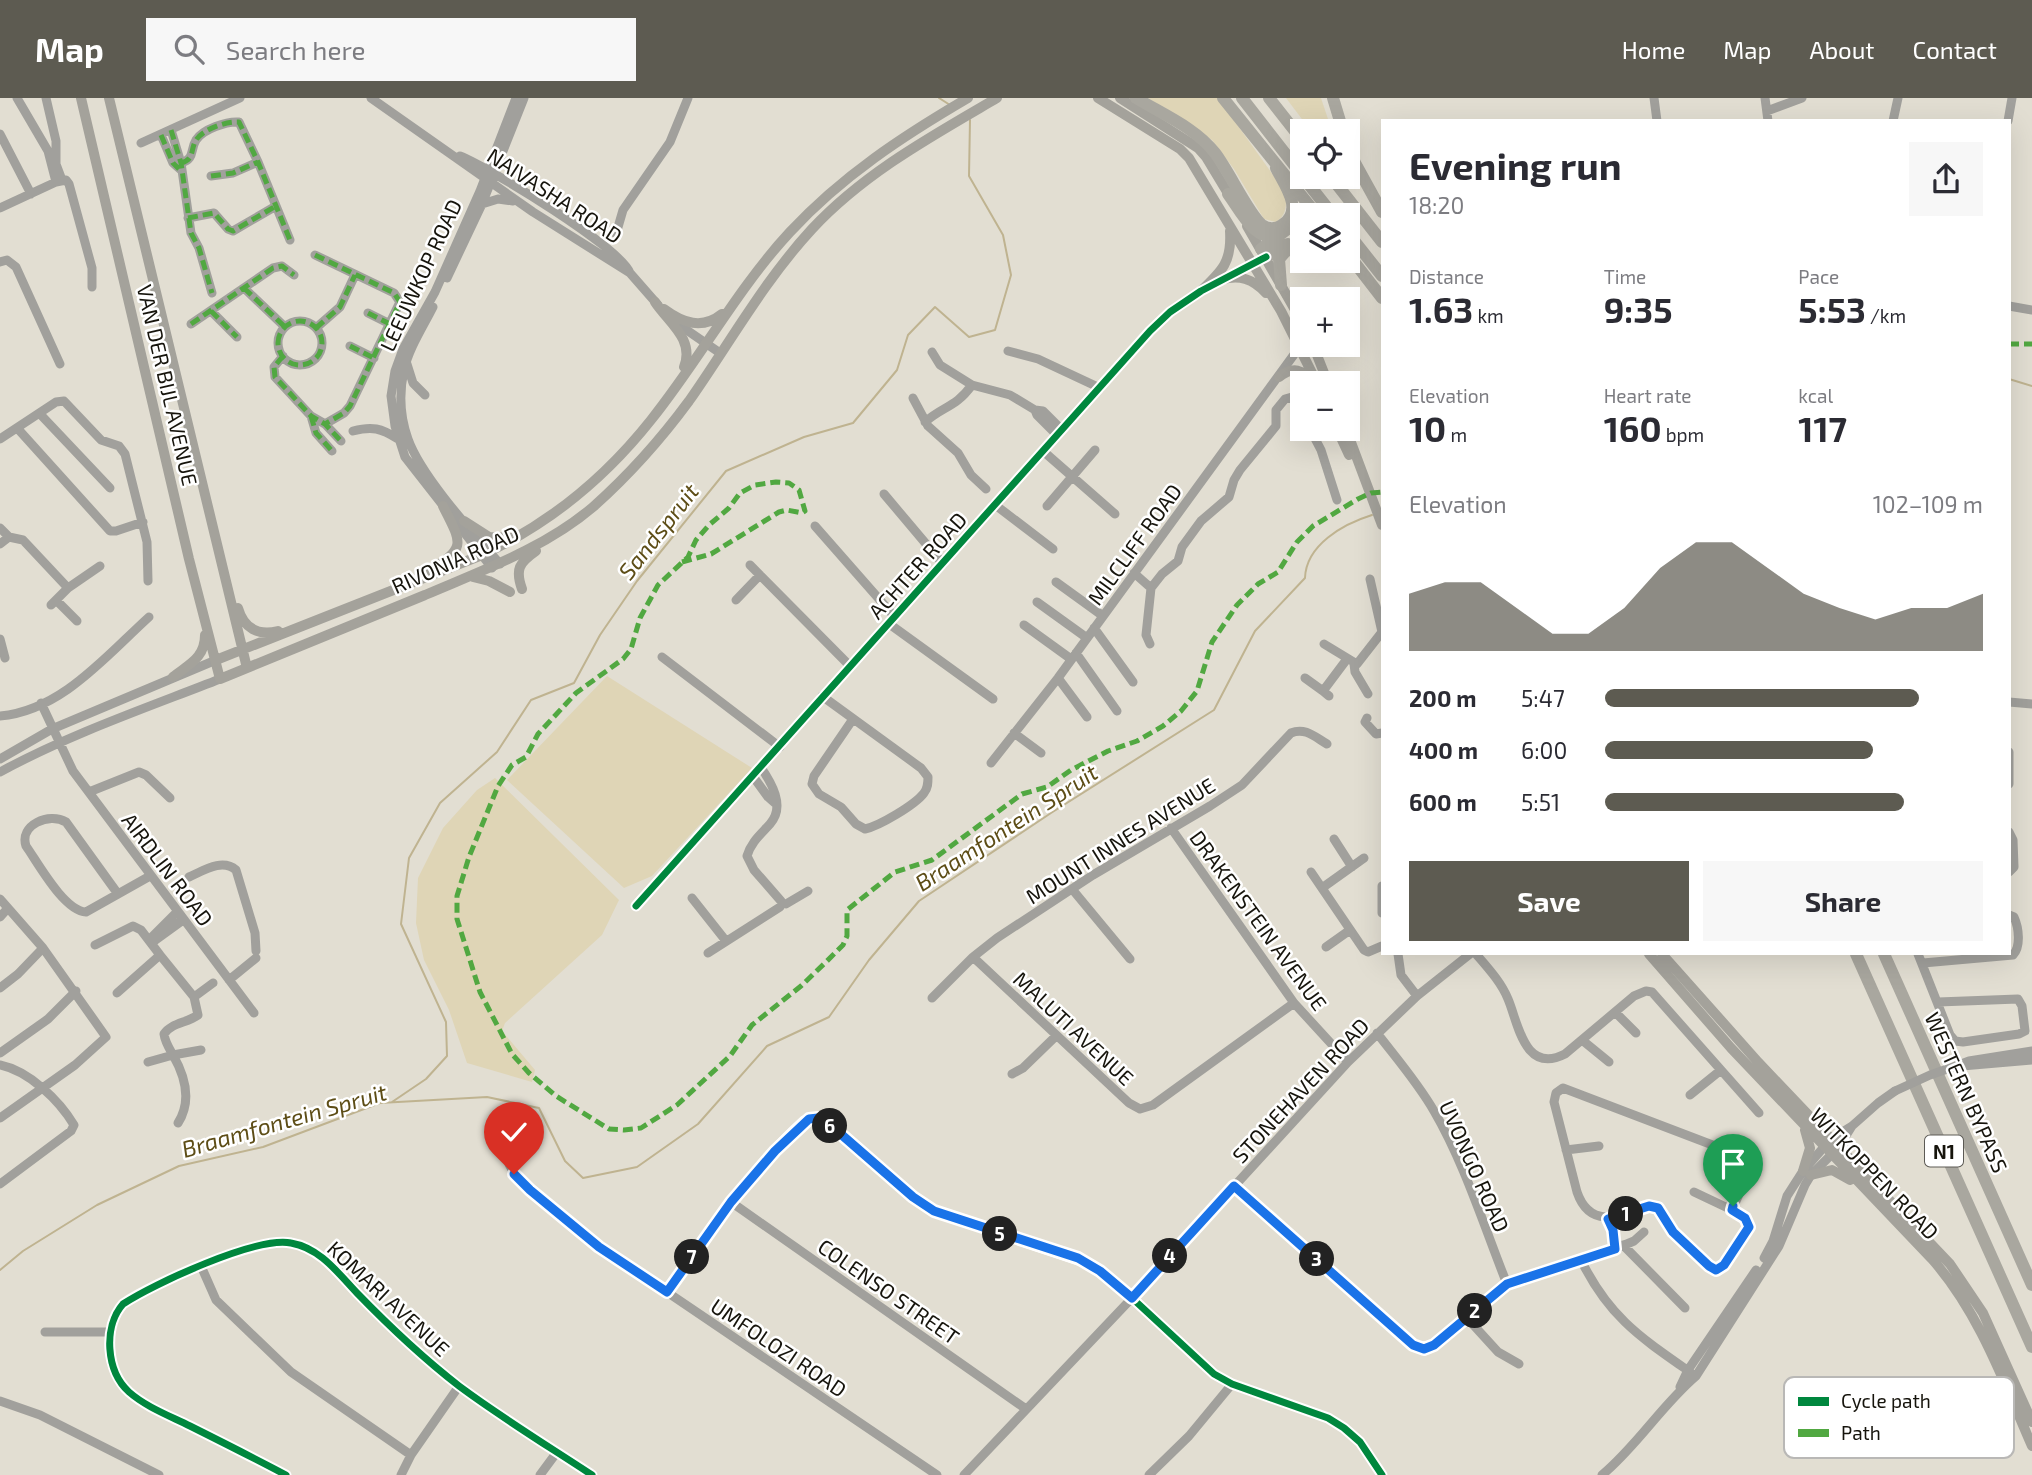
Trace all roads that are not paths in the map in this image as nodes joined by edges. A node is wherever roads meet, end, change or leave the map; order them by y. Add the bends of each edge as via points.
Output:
1 (17, 98) edge
2 (46, 98) edge
3 (81, 98) edge
4 (109, 98) edge
5 (240, 98) edge
6 (370, 98) edge
7 (516, 98) edge
8 (524, 98) edge
9 (688, 98) edge
10 (968, 98) edge
11 (997, 98) edge
12 (1098, 98) edge
13 (1121, 98) edge
14 (1136, 98) edge
15 (1223, 98) edge
16 (1242, 98) edge
17 (1269, 98) edge
18 (1333, 98) edge
19 (1654, 98) edge
20 (1765, 98) edge
21 (1802, 98) edge
22 (1898, 98) edge
23 (2012, 98) edge
24 (1768, 116) edge
25 (1339, 119) edge
26 (1657, 119) edge
27 (1893, 119) edge
28 (2008, 119) edge
29 (1290, 125) edge
30 (53, 129) junction
31 (165, 133) junction
32 (0, 134) edge
33 (37, 134) junction
34 (141, 144) dead end
35 (1268, 154) junction
36 (1290, 159) edge
37 (258, 162) junction
38 (182, 167) junction
39 (1276, 168) junction
40 (1360, 172) edge
41 (211, 176) dead end
42 (489, 176) junction
43 (59, 181) junction
44 (1313, 189) edge
45 (1340, 189) edge
46 (32, 194) junction
47 (1228, 194) junction
48 (1307, 203) edge
49 (1324, 203) edge
50 (482, 204) junction
51 (522, 204) junction
52 (276, 206) junction
53 (0, 208) edge
54 (1381, 210) edge
55 (188, 218) junction
56 (1230, 226) junction
57 (1283, 233) junction
58 (616, 234) dead end
59 (290, 240) dead end
60 (1381, 241) edge
61 (1290, 244) edge
62 (1360, 248) edge
63 (1290, 249) edge
64 (1263, 253) junction
65 (315, 256) dead end
66 (0, 262) edge
67 (1248, 264) junction
68 (1360, 270) edge
69 (630, 273) junction
70 (1360, 273) edge
71 (294, 275) dead end
72 (355, 275) junction
73 (1381, 275) edge
74 (1221, 280) junction
75 (1370, 283) junction
76 (1281, 285) junction
77 (92, 287) dead end
78 (244, 288) junction
79 (744, 288) junction
80 (1200, 291) junction
81 (212, 293) dead end
82 (1381, 297) edge
83 (1290, 301) edge
84 (655, 302) junction
85 (2011, 306) edge
86 (211, 310) junction
87 (2032, 310) edge
88 (1280, 311) junction
89 (368, 313) dead end
90 (191, 324) dead end
91 (390, 324) junction
92 (285, 327) junction
93 (1290, 327) edge
94 (316, 328) junction
95 (237, 337) dead end
96 (705, 344) junction
97 (350, 346) dead end
98 (1008, 351) dead end
99 (932, 352) dead end
100 (720, 353) junction
101 (283, 356) junction
102 (1293, 357) edge
103 (374, 358) junction
104 (406, 362) junction
105 (60, 363) dead end
106 (1300, 371) edge
107 (1279, 377) junction
108 (972, 385) junction
109 (1100, 388) junction
110 (425, 395) dead end
111 (1290, 397) edge
112 (913, 398) dead end
113 (664, 403) junction
114 (40, 414) junction
115 (311, 416) junction
116 (925, 422) junction
117 (325, 424) junction
118 (18, 429) junction
119 (353, 431) dead end
120 (1060, 433) junction
121 (0, 439) edge
122 (398, 439) junction
123 (341, 441) dead end
124 (1316, 441) edge
125 (1342, 441) edge
126 (1351, 441) edge
127 (1096, 450) dead end
128 (332, 451) dead end
129 (1043, 451) junction
130 (1072, 476) junction
131 (110, 488) dead end
132 (986, 489) dead end
133 (884, 494) dead end
134 (1337, 500) dead end
135 (994, 504) junction
136 (443, 506) junction
137 (1047, 506) dead end
138 (1375, 506) junction
139 (1115, 514) dead end
140 (464, 521) junction
141 (143, 522) junction
142 (1381, 522) edge
143 (815, 526) dead end
144 (0, 528) edge
145 (9, 537) junction
146 (516, 538) junction
147 (546, 538) junction
148 (0, 544) edge
149 (219, 549) junction
150 (1053, 550) dead end
151 (485, 553) junction
152 (943, 564) junction
153 (750, 565) dead end
154 (100, 566) dead end
155 (496, 566) junction
156 (1134, 573) junction
157 (760, 575) junction
158 (471, 577) junction
159 (1370, 579) dead end
160 (148, 581) dead end
161 (1056, 582) dead end
162 (68, 588) junction
163 (1151, 588) junction
164 (522, 590) dead end
165 (395, 591) junction
166 (510, 592) dead end
167 (736, 600) dead end
168 (1037, 602) dead end
169 (1103, 616) junction
170 (149, 617) dead end
171 (891, 620) junction
172 (77, 621) dead end
173 (205, 623) junction
174 (306, 624) junction
175 (1024, 625) dead end
176 (1094, 628) junction
177 (1381, 628) edge
178 (1381, 633) edge
179 (1087, 638) junction
180 (0, 639) edge
181 (1150, 644) dead end
182 (1324, 644) dead end
183 (242, 651) junction
184 (1074, 656) junction
185 (662, 657) dead end
186 (5, 659) dead end
187 (216, 660) junction
188 (1350, 662) junction
189 (850, 666) junction
190 (247, 668) junction
191 (173, 677) junction
192 (1058, 678) junction
193 (1305, 678) dead end
194 (220, 679) junction
195 (1133, 682) dead end
196 (1368, 694) dead end
197 (822, 696) junction
198 (993, 699) dead end
199 (2011, 702) edge
200 (40, 704) junction
201 (2032, 704) edge
202 (1117, 711) dead end
203 (0, 716) edge
204 (1087, 717) dead end
205 (1367, 718) dead end
206 (853, 719) junction
207 (52, 729) junction
208 (1014, 733) junction
209 (1381, 733) edge
210 (59, 744) junction
211 (1327, 744) dead end
212 (780, 747) junction
213 (1041, 753) dead end
214 (0, 759) edge
215 (991, 763) dead end
216 (760, 766) junction
217 (0, 772) edge
218 (752, 775) junction
219 (89, 792) junction
220 (170, 798) dead end
221 (777, 805) junction
222 (1171, 828) junction
223 (2011, 836) edge
224 (1334, 839) dead end
225 (1364, 859) dead end
226 (1352, 867) junction
227 (2011, 870) edge
228 (1311, 872) dead end
229 (150, 876) junction
230 (189, 877) dead end
231 (1322, 888) junction
232 (1072, 889) junction
233 (808, 891) dead end
234 (118, 894) junction
235 (692, 898) dead end
236 (0, 899) edge
237 (782, 904) junction
238 (636, 906) dead end
239 (8, 908) junction
240 (177, 912) junction
241 (2011, 916) edge
242 (0, 917) edge
243 (184, 920) junction
244 (1350, 930) junction
245 (150, 941) junction
246 (726, 941) junction
247 (95, 945) dead end
248 (1381, 946) edge
249 (1326, 947) dead end
250 (43, 948) junction
251 (708, 953) dead end
252 (1398, 955) edge
253 (1469, 955) edge
254 (1477, 955) edge
255 (1650, 955) edge
256 (1662, 955) edge
257 (1856, 955) edge
258 (1884, 955) edge
259 (1919, 955) edge
260 (160, 956) junction
261 (973, 957) junction
262 (1130, 959) dead end
263 (1923, 963) junction
264 (228, 978) junction
265 (213, 983) dead end
266 (0, 988) edge
267 (76, 991) junction
268 (117, 993) dead end
269 (1417, 996) junction
270 (194, 997) junction
271 (932, 998) dead end
272 (1938, 1002) junction
273 (1294, 1003) junction
274 (1615, 1012) junction
275 (254, 1013) dead end
276 (1636, 1032) dead end
277 (1377, 1034) junction
278 (1056, 1036) junction
279 (1582, 1040) junction
280 (201, 1050) dead end
281 (2032, 1051) edge
282 (0, 1053) edge
283 (173, 1055) junction
284 (2032, 1060) edge
285 (148, 1062) dead end
286 (1348, 1062) junction
287 (1609, 1062) dead end
288 (0, 1065) edge
289 (1958, 1066) junction
290 (1721, 1070) junction
291 (1012, 1074) dead end
292 (41, 1089) junction
293 (1690, 1095) dead end
294 (1759, 1114) dead end
295 (0, 1118) edge
296 (1798, 1120) junction
297 (178, 1123) dead end
298 (1599, 1146) dead end
299 (1832, 1146) junction
300 (1566, 1150) junction
301 (509, 1164) dead end
302 (1807, 1173) junction
303 (0, 1184) edge
304 (1234, 1186) junction
305 (1694, 1192) dead end
306 (731, 1202) junction
307 (1879, 1205) junction
308 (1732, 1210) junction
309 (1608, 1219) junction
310 (1644, 1232) dead end
311 (1619, 1247) junction
312 (1581, 1260) junction
313 (201, 1266) junction
314 (1507, 1284) junction
315 (2032, 1285) edge
316 (667, 1292) junction
317 (1132, 1298) junction
318 (1685, 1308) dead end
319 (1467, 1318) junction
320 (45, 1332) dead end
321 (110, 1332) junction
322 (2032, 1347) edge
323 (1519, 1364) dead end
324 (1692, 1373) junction
325 (2000, 1377) edge
326 (2012, 1377) edge
327 (2014, 1382) edge
328 (1232, 1384) junction
329 (459, 1386) junction
330 (0, 1401) edge
331 (2014, 1407) edge
332 (1026, 1409) junction
333 (2032, 1422) edge
334 (2032, 1446) edge
335 (557, 1452) junction
336 (411, 1455) junction
337 (159, 1475) edge
338 (286, 1475) edge
339 (401, 1475) edge
340 (540, 1475) edge
341 (592, 1475) edge
342 (937, 1475) edge
343 (964, 1475) edge
344 (1149, 1475) edge
345 (1382, 1475) edge
346 (1602, 1475) edge

1 - 33 street
2 - 30 street
3 - 173 main road, VAN DER BIJL AVENUE
4 - 149 main road, VAN DER BIJL AVENUE
5 - 31 street
6 - 42 street, NAIVASHA ROAD
7 - 42 street, LEEUWKOP ROAD
8 - 42 street, LEEUWKOP ROAD
9 - 58 street via 670,142 623,210
10 - 79 main road, RIVONIA ROAD via 880,153 818,203
11 - 100 main road, RIVONIA ROAD via 863,183 811,230
12 - 56 main road via 1183,151
13 - 47 main road via 1198,148
14 - 39 highway via 1209,146 1256,218 1269,228 1284,224 1292,208 1289,191
15 - 35 highway
16 - 36 highway
17 - 29 highway
18 - 25 highway
19 - 26 street
20 - 24 street
21 - 24 street
22 - 27 street
23 - 28 street
30 - 33 street
30 - 43 street
31 - 34 street
31 - 38 street
32 - 46 street
33 - 43 street
35 - 39 highway
35 - 48 highway
37 - 38 street via 243,126 236,121 202,134
37 - 41 street
37 - 52 street
38 - 55 street
39 - 57 highway via 1297,203 1294,219
40 - 54 highway
42 - 50 street, LEEUWKOP ROAD
42 - 51 street, NAIVASHA ROAD
42 - 69 street, NAIVASHA ROAD via 612,251
42 - 122 street, LEEUWKOP ROAD via 398,360 391,396
43 - 46 street
43 - 77 street via 68,182 73,196 92,268
44 - 49 highway
45 - 60 highway
46 - 53 street
47 - 57 highway via 1259,233 1271,238
47 - 64 main road
50 - 51 street via 503,198
50 - 104 street, LEEUWKOP ROAD
51 - 69 street, NAIVASHA ROAD
52 - 55 street via 236,230 228,229 214,213
52 - 59 street
55 - 81 street
56 - 67 main road
56 - 80 main road via 1228,260
57 - 64 highway
61 - 64 highway
62 - 73 highway
63 - 76 highway via 1279,259
64 - 67 street, ACHTER ROAD
64 - 76 main road
65 - 72 street
66 - 105 street via 7,260 16,267
67 - 74 street, ACHTER ROAD
67 - 88 main road
68 - 75 highway
69 - 84 street, NAIVASHA ROAD
70 - 75 highway
71 - 78 street via 279,266
72 - 91 street via 397,295 400,302
72 - 94 street via 340,307
74 - 80 street, ACHTER ROAD
74 - 88 main road via 1247,279 1263,289
75 - 82 highway
76 - 83 main road
78 - 86 street
78 - 92 street
79 - 84 main road via 719,316 701,324 679,319
79 - 96 main road, RIVONIA ROAD
80 - 109 street, ACHTER ROAD via 1160,321
84 - 96 street, NAIVASHA ROAD
84 - 113 main road via 681,334 687,350 685,367
85 - 87 street
86 - 90 street
86 - 95 street
88 - 93 main road
89 - 91 street
91 - 103 street
92 - 94 street via 300,321
92 - 101 street via 278,345
94 - 101 street via 322,340 315,359 295,364
96 - 100 street, NAIVASHA ROAD
96 - 113 main road, RIVONIA ROAD
97 - 103 street
98 - 109 street
99 - 108 street via 937,363
100 - 147 main road, RIVONIA ROAD via 651,450 592,508
101 - 115 street via 274,368 275,377
102 - 107 street, MILCLIFF ROAD
103 - 117 street via 350,406
104 - 110 street via 412,383
104 - 140 street, LEEUWKOP ROAD via 400,395 408,440
106 - 107 main road via 1290,370
107 - 156 street, MILCLIFF ROAD
108 - 116 street via 959,401
108 - 120 street via 1043,411
109 - 120 street, ACHTER ROAD
111 - 163 street via 1276,410 1276,426 1240,470 1229,497 1201,522 1182,547 1178,561
112 - 116 street
113 - 146 main road, RIVONIA ROAD via 591,485
114 - 118 street
114 - 131 street
114 - 141 street via 64,401 101,440 119,446 128,461
115 - 117 street
115 - 128 street via 316,433
116 - 132 street via 958,453
117 - 123 street
118 - 121 street
118 - 141 street via 110,531
119 - 122 street via 377,428
120 - 129 street, ACHTER ROAD
122 - 136 street, LEEUWKOP ROAD via 405,457
124 - 134 street
125 - 138 main road
126 - 138 main road
127 - 130 street
129 - 130 street
129 - 135 street, ACHTER ROAD
130 - 137 street
130 - 139 street
133 - 152 street
135 - 150 street
135 - 152 street, ACHTER ROAD
136 - 151 street, LEEUWKOP ROAD
136 - 165 main road via 457,537 454,554
138 - 142 main road
140 - 146 main road via 489,537
140 - 151 street, LEEUWKOP ROAD
141 - 160 street
143 - 171 street
144 - 145 street
145 - 148 street
145 - 162 street via 23,540
146 - 151 main road, RIVONIA ROAD
147 - 155 main road, RIVONIA ROAD
147 - 164 main road via 518,567
149 - 174 main road via 247,626 268,634
149 - 183 main road, VAN DER BIJL AVENUE
151 - 155 street, LEEUWKOP ROAD
151 - 165 main road, RIVONIA ROAD
152 - 171 street, ACHTER ROAD
153 - 157 street
154 - 162 street
155 - 158 main road, RIVONIA ROAD
156 - 163 street
156 - 169 street, MILCLIFF ROAD
157 - 167 street
157 - 189 street
158 - 166 main road via 489,580
158 - 190 main road, RIVONIA ROAD
159 - 177 street
161 - 169 street
162 - 172 street via 53,603
163 - 181 street via 1146,635
165 - 174 main road, RIVONIA ROAD
168 - 179 street
169 - 176 street, MILCLIFF ROAD
170 - 200 street via 72,687
171 - 189 street, ACHTER ROAD
171 - 198 street
173 - 187 main road, VAN DER BIJL AVENUE
173 - 191 main road via 202,652
174 - 183 main road, RIVONIA ROAD
175 - 184 street
176 - 179 street, MILCLIFF ROAD
176 - 195 street
178 - 188 street via 1361,660
179 - 184 street, MILCLIFF ROAD
180 - 186 street
182 - 188 street
183 - 187 main road, RIVONIA ROAD
183 - 190 main road, VAN DER BIJL AVENUE
184 - 192 street, MILCLIFF ROAD
184 - 202 street
185 - 212 street
187 - 191 street, RIVONIA ROAD
187 - 194 main road, VAN DER BIJL AVENUE
188 - 193 street via 1326,693
188 - 196 street
189 - 197 street, ACHTER ROAD
190 - 194 main road, RIVONIA ROAD
191 - 207 street, RIVONIA ROAD
192 - 204 street
192 - 208 street, MILCLIFF ROAD
194 - 210 street, RIVONIA ROAD
197 - 206 street
197 - 212 street, ACHTER ROAD
199 - 201 street
200 - 203 street
200 - 207 street, AIRDLIN ROAD
205 - 209 street via 1366,725
206 - 206 street via 928,777 920,798 865,829 812,784
207 - 210 street, AIRDLIN ROAD
207 - 214 street
208 - 213 street
208 - 215 street, MILCLIFF ROAD
210 - 217 street
210 - 219 street, AIRDLIN ROAD
211 - 222 street, MOUNT INNES AVENUE via 1301,730 1291,733 1242,785
212 - 216 street, ACHTER ROAD
216 - 218 street, ACHTER ROAD
216 - 221 street via 773,787
218 - 221 street
218 - 238 street, ACHTER ROAD
219 - 220 street via 143,773
219 - 229 street, AIRDLIN ROAD
221 - 237 street via 774,818 747,856
222 - 232 street, MOUNT INNES AVENUE
222 - 273 street, DRAKENSTEIN AVENUE
223 - 227 street
224 - 226 street
225 - 226 street
226 - 231 street
228 - 231 street
229 - 234 street
229 - 240 street, AIRDLIN ROAD
230 - 264 street via 220,865 236,870 255,933 254,955
231 - 244 street
232 - 261 street, MOUNT INNES AVENUE
232 - 262 street
233 - 237 street
234 - 234 street via 86,912 74,909 26,846 27,830 49,817 66,821
235 - 246 street
236 - 239 street
237 - 246 street
239 - 242 street
239 - 250 street
240 - 243 street, AIRDLIN ROAD
240 - 245 street
241 - 263 street via 2017,923 2018,950 2013,956
243 - 245 street
243 - 264 street, AIRDLIN ROAD
244 - 248 street via 1364,950
244 - 249 street
245 - 247 street via 133,926
245 - 260 street
246 - 251 street
250 - 266 street
250 - 267 street
252 - 269 street via 1401,975
253 - 269 street, STONEHAVEN ROAD
254 - 279 street via 1503,988 1520,1037 1531,1051 1552,1059
255 - 296 main road, WITKOPPEN ROAD
256 - 299 main road, WITKOPPEN ROAD
257 - 322 highway, N1
258 - 315 highway, WESTERN BYPASS / N1
259 - 263 street
260 - 268 street
260 - 270 street
261 - 271 street, MOUNT INNES AVENUE
261 - 278 street, MALUTI AVENUE
263 - 272 street
264 - 275 street, AIRDLIN ROAD
265 - 270 street
267 - 282 street via 48,1019
267 - 292 street via 106,1037
269 - 277 street, STONEHAVEN ROAD
270 - 283 street via 198,1015 164,1032
272 - 272 street via 1950,1035 1958,1042 2025,1031 2022,1006 2015,998
273 - 278 street, MALUTI AVENUE via 1146,1108 1135,1108
273 - 286 street, DRAKENSTEIN AVENUE
274 - 276 street
274 - 279 street
274 - 290 street via 1639,993 1652,992
277 - 286 street, STONEHAVEN ROAD
277 - 314 street, UVONGO ROAD via 1436,1113
278 - 291 street
279 - 287 street
280 - 283 street
281 - 289 street
283 - 285 street
283 - 297 street via 187,1101
284 - 289 street
286 - 304 street, STONEHAVEN ROAD
288 - 292 street via 20,1071
289 - 299 street, bridge via 1895,1091
290 - 293 street
290 - 294 street
292 - 295 street
292 - 303 street via 74,1125
296 - 299 main road, WITKOPPEN ROAD
296 - 302 main road via 1810,1146
298 - 300 street
299 - 302 street
299 - 307 main road, WITKOPPEN ROAD
299 - 326 main road, WITKOPPEN ROAD via 1919,1228 1969,1289
300 - 308 street via 1554,1102 1563,1088 1744,1157 1751,1170
300 - 309 street via 1583,1205
301 - 316 street, UMFOLOZI ROAD via 523,1184 599,1247
302 - 307 main road via 1837,1172
302 - 324 street via 1787,1196 1766,1255
304 - 317 street, STONEHAVEN ROAD
304 - 319 street via 1419,1348 1434,1345
305 - 308 street
306 - 316 street
306 - 317 street via 775,1151 809,1119 818,1118 934,1211 1078,1258
306 - 332 street, COLENSO STREET
307 - 325 main road, WITKOPPEN ROAD via 1939,1267 1965,1302
308 - 309 street via 1745,1218 1749,1227 1716,1270 1673,1232 1656,1206
309 - 311 street
310 - 311 street
311 - 312 street
311 - 318 street
312 - 314 street
312 - 324 street via 1622,1321
313 - 321 street, KOMARI AVENUE via 123,1304
313 - 329 street, KOMARI AVENUE via 268,1244 304,1247 336,1270 383,1321
313 - 336 street via 216,1300 282,1364
314 - 319 street
316 - 342 street, UMFOLOZI ROAD
317 - 328 street via 1205,1367
317 - 332 street, STONEHAVEN ROAD
319 - 323 street via 1498,1352
320 - 321 street
321 - 338 street via 114,1366 130,1392
324 - 346 street via 1630,1449
327 - 333 main road, WITKOPPEN ROAD
328 - 344 street
328 - 345 street via 1337,1422 1360,1442
329 - 335 street, KOMARI AVENUE
329 - 336 street
330 - 337 street via 40,1415
331 - 334 main road, WITKOPPEN ROAD
332 - 343 street, STONEHAVEN ROAD
335 - 340 street
335 - 341 street, KOMARI AVENUE
336 - 339 street

